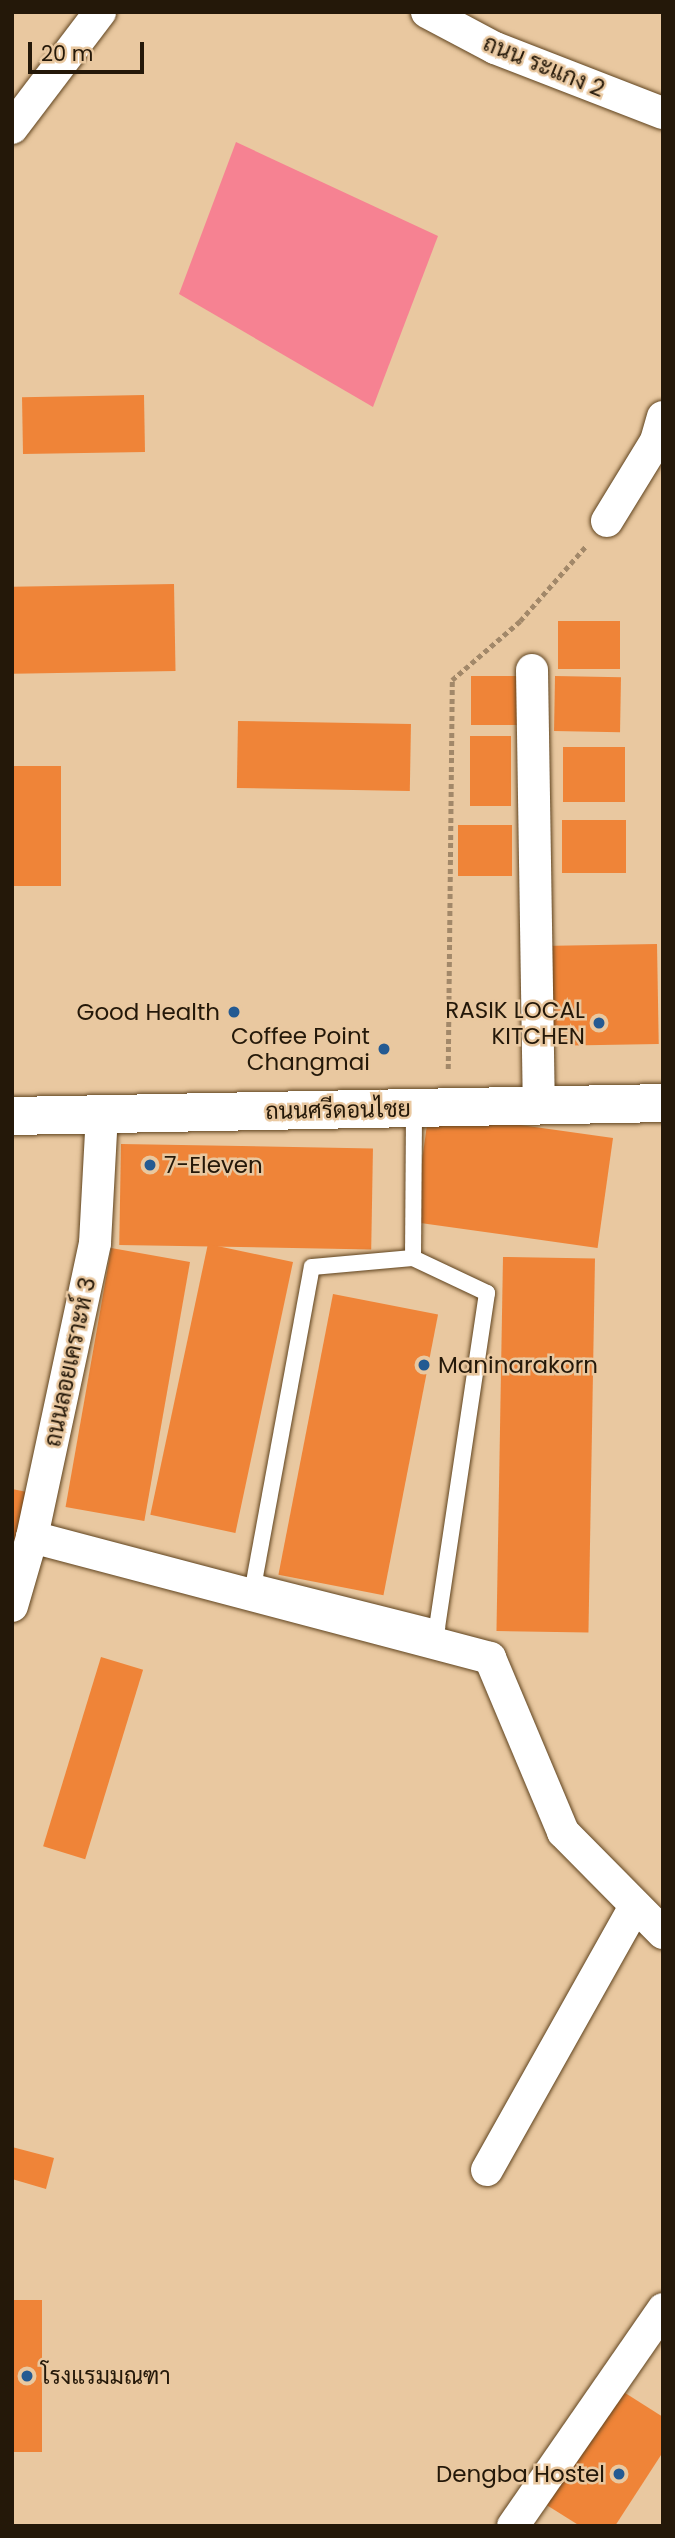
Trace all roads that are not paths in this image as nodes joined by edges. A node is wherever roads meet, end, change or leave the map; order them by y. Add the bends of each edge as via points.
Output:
1 (100, 12) edge
2 (427, 12) edge
3 (663, 113) edge
4 (12, 128) edge
5 (663, 417) edge
6 (607, 522) road end
7 (532, 670) dead end
8 (663, 1103) edge
9 (539, 1106) junction
10 (431, 1109) junction
11 (102, 1114) junction
12 (12, 1116) edge
13 (413, 1258) junction
14 (32, 1537) junction
15 (12, 1606) edge
16 (635, 1906) junction
17 (663, 1933) edge
18 (487, 2170) dead end
19 (663, 2309) edge
20 (513, 2526) edge

1 - 4 street
2 - 3 street, ถนน ระแกง 2 via 495,48
5 - 6 street via 656,441
7 - 9 street
8 - 9 street, ถนนศรีดอนไชย
9 - 10 street, ถนนศรีดอนไชย
10 - 11 street, ถนนศรีดอนไชย
10 - 13 lane
11 - 12 street, ถนนศรีดอนไชย
11 - 14 street, ถนนลอยเคราะห์ 3 via 95,1242
13 - 13 lane via 312,1267 254,1582 437,1628 487,1293
14 - 15 street, ถนนลอยเคราะห์ 3
14 - 16 street via 490,1658 563,1832
16 - 17 street
16 - 18 street
19 - 20 street

